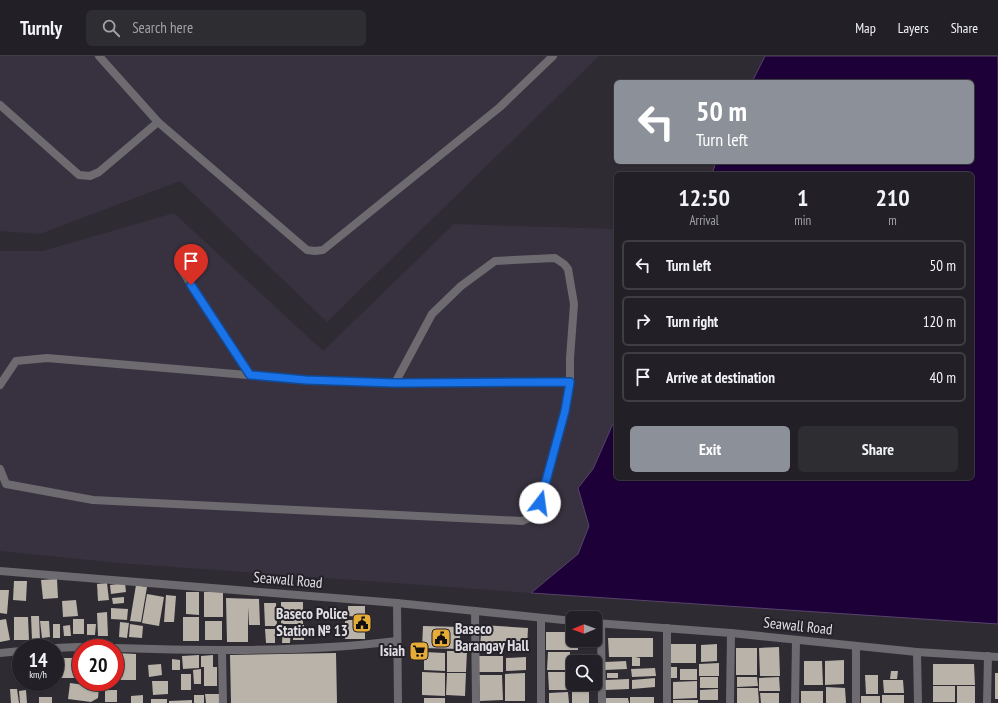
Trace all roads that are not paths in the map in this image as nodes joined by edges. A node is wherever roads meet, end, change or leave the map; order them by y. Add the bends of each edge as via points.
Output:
1 (99, 56) edge
2 (549, 57) edge
3 (0, 105) edge
4 (158, 122) junction
5 (183, 272) dead end
6 (250, 375) junction
7 (570, 382) junction
8 (395, 383) junction
9 (0, 385) edge
10 (0, 469) edge
11 (3, 484) edge
12 (0, 571) edge
13 (397, 603) junction
14 (475, 611) junction
15 (541, 618) junction
16 (566, 620) edge
17 (602, 623) edge
18 (667, 628) junction
19 (731, 633) junction
20 (796, 640) junction
21 (397, 641) junction
22 (856, 646) junction
23 (599, 647) edge
24 (64, 648) edge
25 (222, 651) junction
26 (12, 652) edge
27 (917, 652) junction
28 (0, 653) edge
29 (988, 656) junction
30 (998, 657) edge
31 (223, 703) edge
32 (398, 703) edge
33 (476, 703) edge
34 (541, 703) edge
35 (602, 703) edge
36 (667, 703) edge
37 (730, 703) edge
38 (795, 703) edge
39 (856, 703) edge
40 (918, 703) edge
41 (987, 703) edge

1 - 4 street
2 - 4 street via 494,112 323,250 307,250
3 - 4 street via 79,176 90,176 99,172
5 - 6 street
6 - 8 street
6 - 9 street via 47,358 16,362
7 - 8 street
7 - 8 street via 574,304 568,269 555,258 495,261 460,286 432,314
7 - 11 street via 565,411 540,503 534,516 522,521 93,500
10 - 11 street
12 - 13 street, Seawall Road
13 - 14 street, Seawall Road
13 - 21 street
14 - 15 street, Seawall Road
14 - 33 street
15 - 16 street, Seawall Road
15 - 34 street
17 - 18 street, Seawall Road
18 - 19 street, Seawall Road
18 - 36 street
19 - 20 street, Seawall Road
19 - 37 street
20 - 22 street, Seawall Road
20 - 38 street
21 - 25 street via 353,646
21 - 32 street
22 - 27 street, Seawall Road
22 - 39 street
23 - 35 street
24 - 25 street
25 - 31 street
26 - 28 street
27 - 29 street, Seawall Road
27 - 40 street
29 - 30 street, Seawall Road
29 - 41 street

